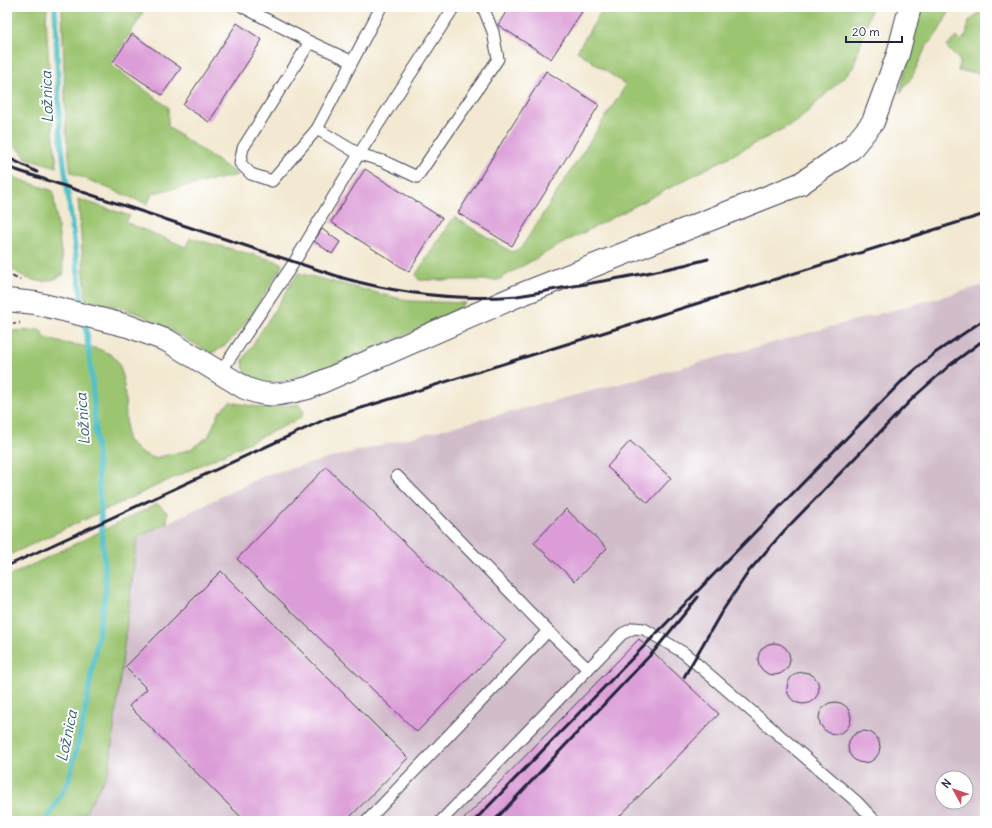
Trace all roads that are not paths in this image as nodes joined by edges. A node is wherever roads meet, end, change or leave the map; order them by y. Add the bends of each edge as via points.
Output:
1 (243, 7) edge
2 (381, 7) edge
3 (454, 7) edge
4 (483, 7) edge
5 (910, 7) edge
6 (310, 42) junction
7 (351, 62) junction
8 (317, 129) junction
9 (359, 154) junction
10 (7, 300) edge
11 (220, 373) junction
12 (397, 476) dead end
13 (548, 631) junction
14 (588, 669) junction
15 (367, 821) edge
16 (441, 821) edge
17 (874, 821) edge

1 - 6 lane
2 - 7 lane
3 - 9 lane
4 - 9 lane via 493,32 498,59 417,177 383,160
5 - 11 street via 898,54 873,122 851,149 800,184 518,296 308,388 275,396 257,393
6 - 7 lane
6 - 8 lane via 243,148 240,163 251,174 272,181
7 - 8 lane
8 - 9 lane
9 - 11 lane via 295,261
10 - 11 street via 35,303 128,326 168,341
12 - 13 lane
13 - 14 lane
13 - 15 lane
14 - 16 lane
14 - 17 lane via 622,634 634,628 644,629 684,652 857,802

